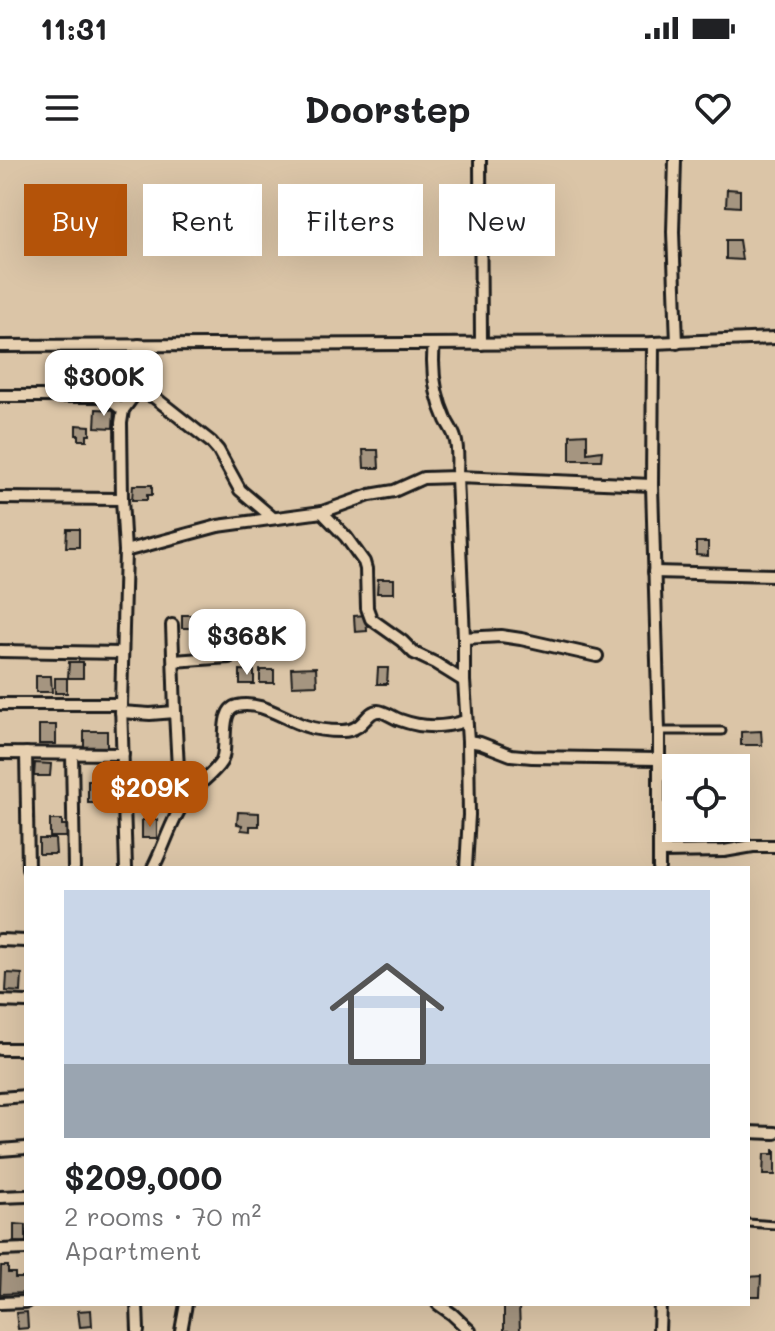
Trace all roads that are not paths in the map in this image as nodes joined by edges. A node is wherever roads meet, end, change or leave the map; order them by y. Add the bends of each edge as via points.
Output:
1 (480, 160) edge
2 (675, 160) edge
3 (775, 338) edge
4 (653, 343) junction
5 (677, 343) junction
6 (434, 344) junction
7 (481, 344) junction
8 (139, 345) junction
9 (0, 346) edge
10 (137, 391) junction
11 (0, 396) edge
12 (123, 410) junction
13 (457, 477) junction
14 (652, 485) junction
15 (0, 498) edge
16 (122, 499) junction
17 (322, 512) junction
18 (273, 518) junction
19 (125, 551) junction
20 (654, 572) junction
21 (775, 575) edge
22 (172, 625) dead end
23 (464, 638) junction
24 (0, 651) edge
25 (122, 653) junction
26 (597, 656) dead end
27 (229, 657) dead end
28 (174, 661) junction
29 (464, 681) junction
30 (0, 704) edge
31 (121, 708) junction
32 (175, 712) junction
33 (465, 721) junction
34 (659, 731) junction
35 (722, 731) dead end
36 (468, 741) junction
37 (0, 753) edge
38 (26, 753) junction
39 (72, 754) junction
40 (123, 754) junction
41 (658, 759) junction
42 (180, 807) junction
43 (775, 846) edge
44 (660, 852) junction
45 (28, 866) edge
46 (74, 866) edge
47 (126, 866) edge
48 (154, 866) edge
49 (466, 866) edge
50 (659, 866) edge
51 (0, 940) edge
52 (24, 941) edge
53 (0, 1001) edge
54 (24, 1002) edge
55 (0, 1049) edge
56 (24, 1049) edge
57 (24, 1096) edge
58 (0, 1098) edge
59 (750, 1132) edge
60 (775, 1133) edge
61 (24, 1148) edge
62 (0, 1150) edge
63 (24, 1196) edge
64 (0, 1197) edge
65 (750, 1223) edge
66 (775, 1225) edge
67 (24, 1249) edge
68 (0, 1250) edge
69 (24, 1302) edge
70 (0, 1303) edge
71 (137, 1306) edge
72 (186, 1306) edge
73 (441, 1306) edge
74 (660, 1306) edge
75 (138, 1331) edge
76 (181, 1331) edge
77 (470, 1331) edge
78 (659, 1331) edge

1 - 7 street
2 - 5 street
3 - 5 street
4 - 5 street
4 - 7 street
4 - 14 street
6 - 7 street
6 - 8 street
6 - 13 street via 434,380 455,436
8 - 9 street
8 - 10 street
10 - 12 street
10 - 18 street via 195,427 218,450 240,490
11 - 12 street via 99,396
12 - 16 street
13 - 14 street
13 - 17 street via 423,478
13 - 23 street
14 - 20 street
15 - 16 street
16 - 19 street
17 - 18 street
17 - 29 street via 364,562 371,619 414,653
18 - 19 street via 218,526
19 - 25 street
20 - 21 street
20 - 34 street
22 - 28 street
23 - 26 street via 501,636
23 - 29 street
24 - 25 street
25 - 31 street
27 - 28 street
28 - 32 street
29 - 33 street
30 - 31 street
31 - 32 street
31 - 40 street
32 - 42 street
33 - 36 street
33 - 42 street via 435,727 379,711 361,726 340,731 309,727 262,707 237,706 227,717 222,761
34 - 35 lane
34 - 41 street
36 - 41 street via 532,757
36 - 49 street
37 - 38 street
38 - 39 street
38 - 45 street
39 - 40 street
39 - 46 street
40 - 47 street
41 - 44 street
42 - 48 street
43 - 44 street
44 - 50 street
51 - 52 street
53 - 54 street
55 - 56 street
57 - 58 street
59 - 60 street
61 - 62 street
63 - 64 street
65 - 66 lane
67 - 68 street
69 - 70 street
71 - 75 street
72 - 76 street
73 - 77 street
74 - 78 street

